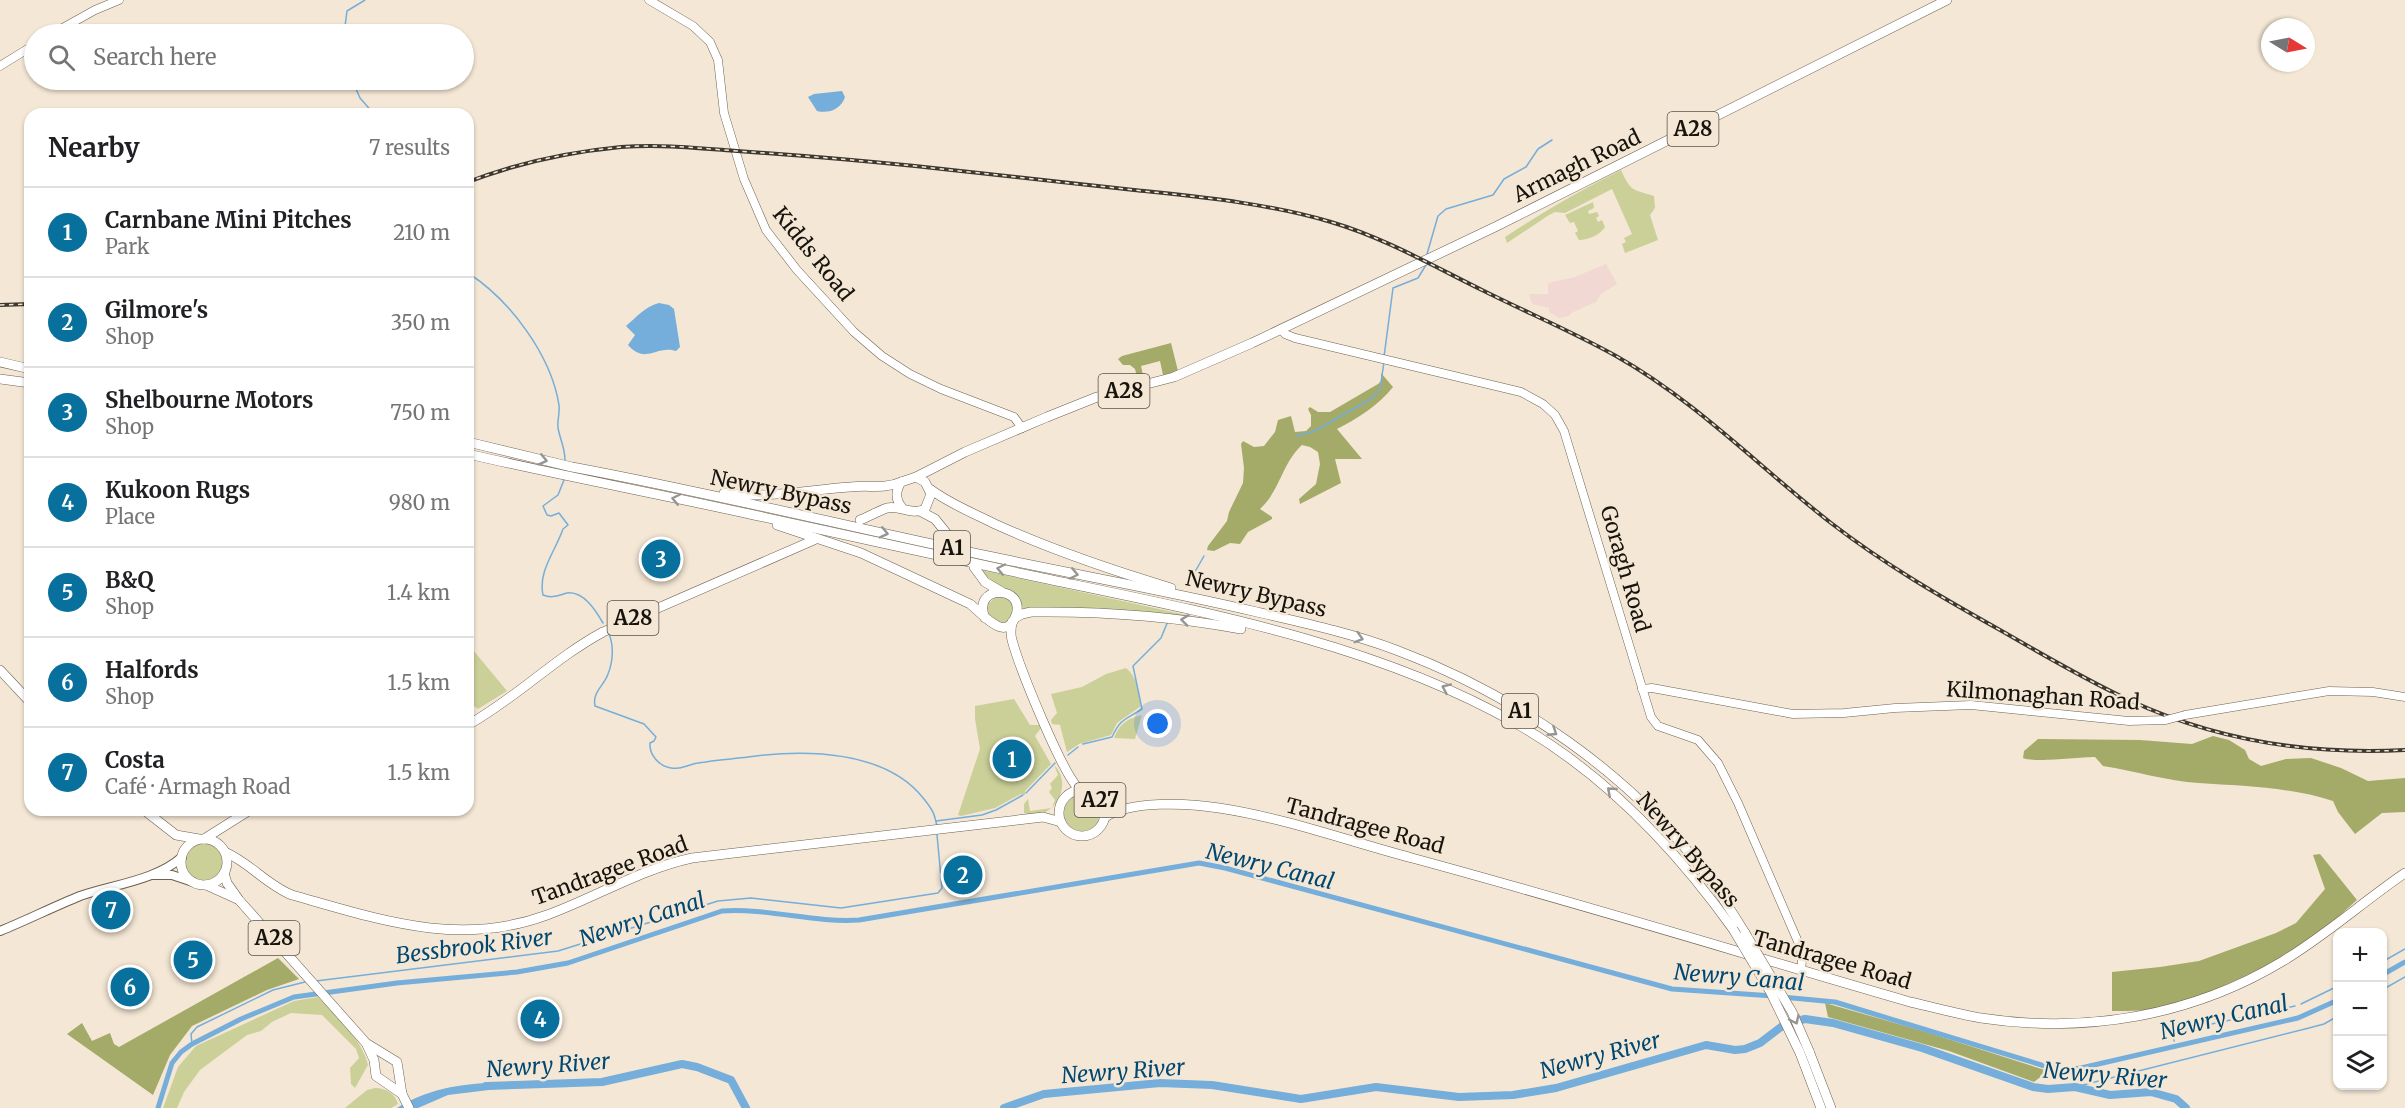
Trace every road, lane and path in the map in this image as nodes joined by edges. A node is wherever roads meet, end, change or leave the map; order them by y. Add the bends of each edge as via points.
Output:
1 (119, 0) edge
2 (649, 0) edge
3 (1947, 0) edge
4 (70, 24) edge
5 (24, 51) edge
6 (0, 66) edge
7 (1281, 329) junction
8 (0, 362) edge
9 (0, 368) edge
10 (24, 369) edge
11 (24, 370) edge
12 (0, 379) edge
13 (24, 384) edge
14 (0, 385) edge
15 (24, 385) edge
16 (1022, 428) junction
17 (474, 443) edge
18 (474, 455) edge
19 (937, 468) junction
20 (589, 475) junction
21 (916, 477) junction
22 (901, 482) junction
23 (929, 487) junction
24 (683, 489) junction
25 (896, 493) junction
26 (931, 500) junction
27 (887, 508) junction
28 (903, 509) junction
29 (733, 511) junction
30 (920, 511) junction
31 (935, 519) junction
32 (860, 520) dead end
33 (814, 540) dead end
34 (952, 540) dead end
35 (974, 567) dead end
36 (985, 582) junction
37 (1002, 592) junction
38 (984, 602) junction
39 (1221, 604) junction
40 (985, 618) junction
41 (1013, 620) junction
42 (998, 627) junction
43 (1011, 639) junction
44 (1305, 640) junction
45 (0, 670) edge
46 (1642, 689) junction
47 (24, 696) edge
48 (2405, 697) edge
49 (474, 721) edge
50 (1065, 770) junction
51 (1081, 791) junction
52 (1064, 799) junction
53 (1099, 799) junction
54 (1119, 809) junction
55 (1059, 810) junction
56 (152, 816) edge
57 (240, 816) edge
58 (1044, 817) junction
59 (1104, 818) junction
60 (1060, 822) junction
61 (229, 823) junction
62 (176, 834) junction
63 (202, 839) junction
64 (224, 850) junction
65 (182, 856) junction
66 (239, 860) junction
67 (226, 868) junction
68 (2405, 873) edge
69 (149, 875) junction
70 (193, 882) junction
71 (204, 885) junction
72 (239, 900) junction
73 (0, 931) edge
74 (1801, 971) junction
75 (366, 1042) junction
76 (1805, 1052) junction
77 (387, 1057) junction
78 (375, 1065) junction
79 (398, 1075) junction
80 (386, 1082) junction
81 (405, 1101) edge
82 (1821, 1108) edge
83 (1831, 1108) edge

1 - 4 street
2 - 16 street, Kidds Road via 693,26 710,42 721,72 724,113 751,196 766,230 797,270 854,332 882,356 941,389 1014,417
3 - 7 highway, Armagh Road / A28 via 1418,265
5 - 6 street
7 - 16 highway, Armagh Road / A28 via 1174,377 1093,399
7 - 46 street, Goragh Road via 1295,338 1521,392 1555,415 1564,431
8 - 10 highway
9 - 11 highway
12 - 13 highway
14 - 15 highway
16 - 19 highway, A28
17 -> 20 highway, Newry Bypass / A1
18 - 20 highway, Newry Bypass / A1
19 - 21 highway, A28
19 - 23 highway
20 - 24 highway, Newry Bypass / A1
29 -> 20 highway, Newry Bypass / A1
21 - 22 highway, A28
21 - 23 highway
22 - 24 highway via 892,486 767,496
22 - 25 highway
23 - 26 highway
23 - 39 highway via 966,510 1051,549
24 -> 39 highway, Newry Bypass / A1
25 - 27 highway
25 - 28 highway
26 - 30 highway
26 - 31 highway
27 - 28 highway
27 - 32 highway
28 - 30 highway
29 - 40 highway via 887,564 970,604
44 -> 29 highway, Newry Bypass / A1 via 1160,603
30 - 31 highway
31 - 34 highway
33 - 49 highway, A28 via 603,632
35 - 36 highway, A27
36 - 37 highway, A27
36 - 38 highway
37 - 38 highway via 991,594
37 - 41 highway, A27 via 1016,602
38 - 40 highway
39 -> 76 highway, Newry Bypass / A1, bridge via 1332,630 1395,650 1454,675 1566,741 1644,806 1708,878 1792,1012
40 - 42 highway, A27
41 - 42 highway
41 - 43 highway, A27
44 -> 41 highway via 1210,623 1106,613 1031,612
42 - 43 highway, A27
43 - 50 highway, A27
76 -> 44 highway, Newry Bypass / A1, bridge via 1708,894 1638,816 1593,776 1542,739 1470,698 1385,664
45 - 47 highway
46 - 48 street, Kilmonaghan Road, bridge via 1793,714 1971,705 2129,721 2166,720 2329,691
46 - 74 street, Goragh Road via 1655,724 1698,740 1718,763 1799,944
50 - 51 highway, A27
50 - 52 highway, A27
51 - 52 highway, A27
51 - 53 highway, A27
52 - 55 highway, A27
53 - 54 highway, A27
53 - 59 highway, A27
54 - 59 highway, Tandragee Road / A27
54 - 74 highway, Tandragee Road / A27 via 1184,805 1261,816
55 - 58 highway, Tandragee Road / A27
55 - 60 highway, A27
56 - 62 highway
57 - 61 highway
58 - 60 highway, Tandragee Road / A27
58 - 66 highway, Tandragee Road / A27 via 692,858 648,872 544,916 471,930 396,924 292,894
59 - 60 highway, A27 via 1096,831 1085,836 1067,831
61 - 63 highway
61 - 64 highway via 224,833
62 - 63 highway
62 - 65 highway
63 - 64 highway via 214,841
63 - 65 highway via 190,844
64 - 66 highway, Tandragee Road / A27
64 - 67 highway
65 - 69 main road via 171,866
65 - 70 highway via 184,873
66 - 67 highway
67 - 71 highway via 218,880
67 - 72 highway via 226,883
68 - 74 highway, Tandragee Road / A27 via 2264,972 2198,1001 2113,1021 2041,1024 1980,1018
69 - 70 main road via 172,875
69 - 73 main road via 78,897
70 - 71 highway
71 - 72 highway
72 - 75 highway, A28
75 - 77 highway
75 - 78 highway
76 - 82 highway, Newry Bypass / A1
76 - 83 highway, Newry Bypass / A1
77 - 78 highway
77 - 79 highway via 396,1062
78 - 80 highway via 376,1076
79 - 80 highway
79 - 81 highway
80 - 81 highway

